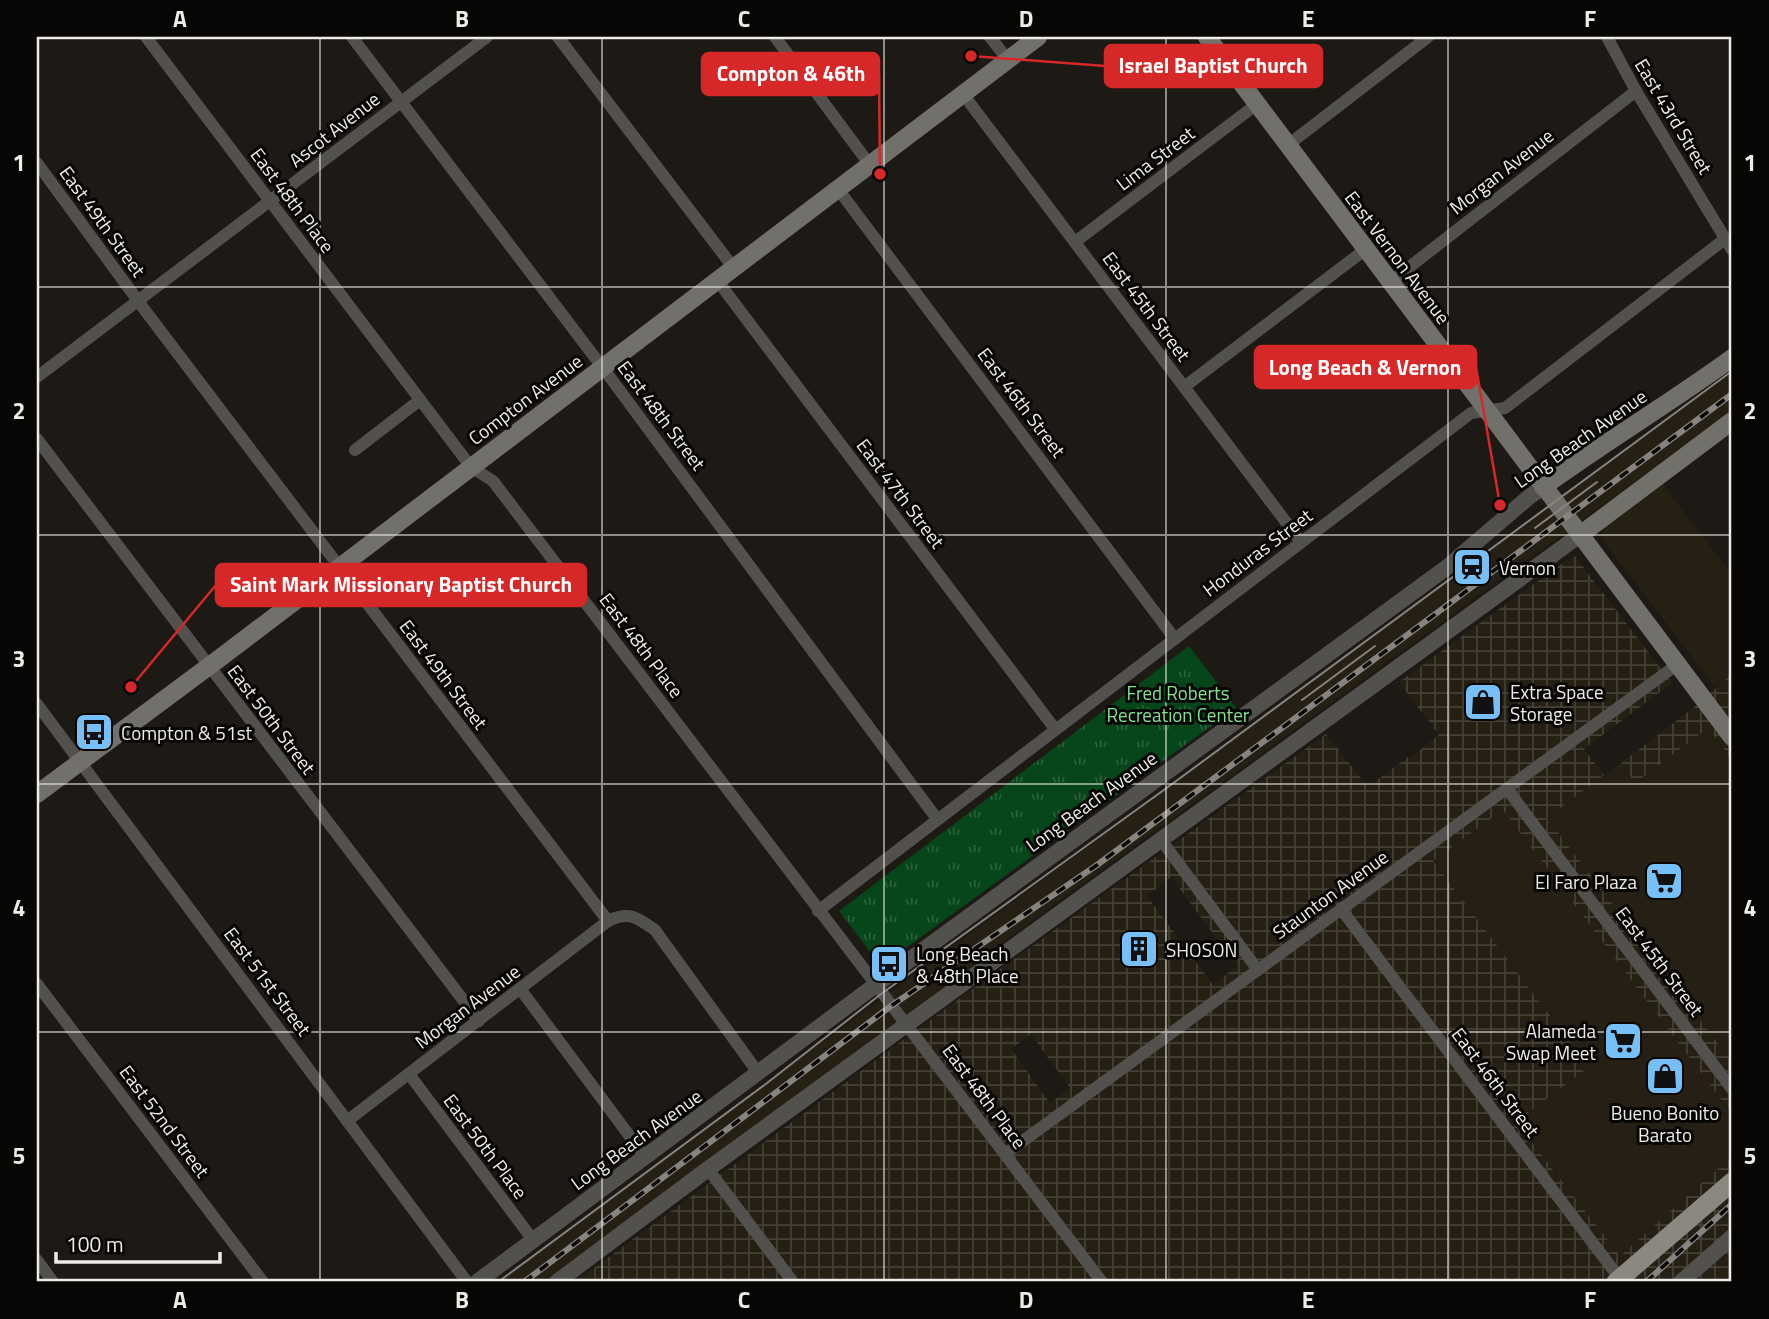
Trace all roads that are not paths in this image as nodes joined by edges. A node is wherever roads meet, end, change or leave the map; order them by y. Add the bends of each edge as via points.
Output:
1 (146, 37) edge
2 (352, 37) edge
3 (487, 37) edge
4 (558, 37) edge
5 (775, 37) edge
6 (990, 37) edge
7 (1038, 37) edge
8 (1207, 37) edge
9 (1428, 37) edge
10 (1606, 37) edge
11 (1008, 60) junction
12 (1636, 91) junction
13 (963, 94) junction
14 (401, 102) junction
15 (1258, 104) junction
16 (1288, 145) junction
17 (37, 163) edge
18 (870, 165) junction
19 (838, 189) junction
20 (270, 203) junction
21 (1075, 242) junction
22 (1729, 245) edge
23 (1366, 250) junction
24 (733, 267) junction
25 (717, 279) junction
26 (1390, 282) junction
27 (138, 301) junction
28 (1732, 358) edge
29 (602, 367) junction
30 (37, 377) edge
31 (1184, 387) junction
32 (421, 400) junction
33 (1486, 410) junction
34 (1732, 421) edge
35 (37, 439) edge
36 (355, 450) dead end
37 (471, 467) junction
38 (1543, 487) junction
39 (1580, 536) junction
40 (1301, 542) junction
41 (340, 567) junction
42 (1175, 639) junction
43 (1678, 664) junction
44 (208, 667) junction
45 (37, 704) edge
46 (1055, 729) junction
47 (1732, 737) edge
48 (80, 761) junction
49 (1507, 789) junction
50 (37, 794) edge
51 (937, 819) junction
52 (1161, 840) junction
53 (1341, 909) junction
54 (818, 911) junction
55 (608, 921) junction
56 (1258, 970) junction
57 (37, 984) edge
58 (875, 986) junction
59 (521, 990) junction
60 (479, 1021) junction
61 (906, 1025) junction
62 (408, 1074) junction
63 (759, 1074) junction
64 (1732, 1089) edge
65 (348, 1121) junction
66 (1004, 1154) junction
67 (646, 1158) junction
68 (708, 1169) junction
69 (1732, 1182) edge
70 (1732, 1237) edge
71 (533, 1240) junction
72 (37, 1260) edge
73 (1618, 1281) edge
74 (53, 1282) edge
75 (263, 1282) edge
76 (467, 1282) edge
77 (477, 1282) edge
78 (557, 1282) edge
79 (793, 1282) edge
80 (1102, 1282) edge
81 (1681, 1282) edge

1 - 20 street, East 48th Place
2 - 14 street, East 48th Street
3 - 14 street, Ascot Avenue
4 - 24 street
5 - 18 street
6 - 11 street
7 - 11 main road, Compton Avenue
8 - 15 main road, East Vernon Avenue
9 - 16 street
10 - 12 street, East 43rd Street
11 - 13 main road, Compton Avenue
12 - 22 street, East 43rd Street
12 - 26 street, Morgan Avenue
13 - 18 main road, Compton Avenue
13 - 21 street, East 45th Street
14 - 20 street, Ascot Avenue
14 - 29 street, East 48th Street
15 - 16 main road, East Vernon Avenue
15 - 21 street, Lima Street
16 - 23 main road, East Vernon Avenue
17 - 27 street, East 49th Street
18 - 19 main road, Compton Avenue
19 - 24 main road, Compton Avenue
19 - 42 street, East 46th Street
20 - 27 street, Ascot Avenue
20 - 32 street, East 48th Place
21 - 31 street, East 45th Street
22 - 33 street, Honduras Street via 1505,408
23 - 26 main road, East Vernon Avenue
23 - 31 street
24 - 25 main road, Compton Avenue
25 - 29 main road, Compton Avenue
25 - 46 street, East 47th Street
26 - 33 main road, East Vernon Avenue
27 - 30 street, Ascot Avenue
27 - 41 street, East 49th Street
28 - 38 main road, Long Beach Avenue
29 - 37 main road, Compton Avenue
29 - 51 street, East 48th Street
31 - 40 street, East 45th Street
32 - 36 street
32 - 37 street, East 48th Place
33 - 38 main road, East Vernon Avenue
33 - 40 street, Honduras Street via 1471,413
34 - 39 main road
35 - 44 street, East 50th Street
37 - 41 main road, Compton Avenue
37 - 54 street, East 48th Place via 493,481
38 - 39 main road, East Vernon Avenue
38 - 58 street, Long Beach Avenue via 1446,568
39 - 43 main road, East Vernon Avenue
39 - 52 street
40 - 42 street, Honduras Street
41 - 44 main road, Compton Avenue
41 - 55 street, East 49th Street
42 - 46 street, Honduras Street
43 - 47 main road, East Vernon Avenue
43 - 49 street, Staunton Avenue
44 - 48 main road, Compton Avenue
44 - 60 street, East 50th Street
45 - 48 street, East 51st Street
46 - 51 street, Honduras Street
48 - 50 main road, Compton Avenue
48 - 65 street, East 51st Street
49 - 53 street, Staunton Avenue
49 - 64 street, East 45th Street
51 - 54 street, Honduras Street
52 - 56 street
52 - 61 street
53 - 56 street, Staunton Avenue
53 - 73 street, East 46th Street
54 - 58 street, East 48th Place
55 - 59 street, Morgan Avenue
55 - 63 street via 621,915 636,917 655,929
56 - 66 street, Staunton Avenue
57 - 75 street, East 52nd Street
58 - 61 street, East 48th Place
58 - 63 street, Long Beach Avenue
59 - 60 street, Morgan Avenue
59 - 67 street
60 - 62 street, Morgan Avenue
61 - 66 street, East 48th Place
61 - 68 street
62 - 65 street, Morgan Avenue
62 - 71 street, East 50th Place
63 - 67 street, Long Beach Avenue
65 - 76 street, East 51st Street
66 - 80 street, East 48th Place
67 - 71 street, Long Beach Avenue
68 - 78 street
68 - 79 street
69 - 73 main road
70 - 81 street
71 - 77 street, Long Beach Avenue
72 - 74 street

